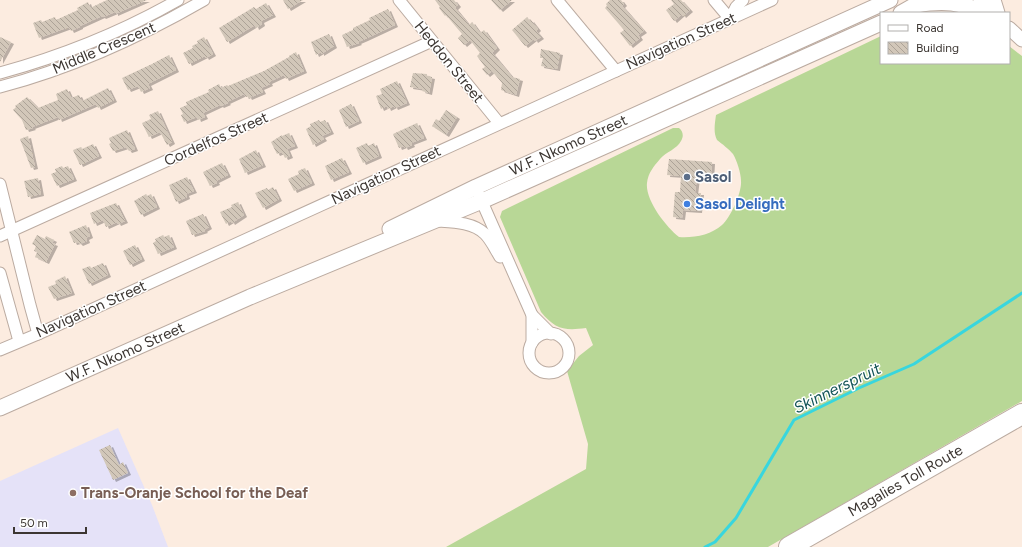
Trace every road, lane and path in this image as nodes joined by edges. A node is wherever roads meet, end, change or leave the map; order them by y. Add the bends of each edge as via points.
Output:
1 (178, 0) edge
2 (204, 0) edge
3 (399, 0) edge
4 (557, 0) edge
5 (714, 0) edge
6 (743, 0) edge
7 (772, 0) edge
8 (890, 0) edge
9 (980, 0) edge
10 (993, 0) edge
11 (920, 2) edge
12 (903, 12) edge
13 (984, 12) edge
14 (992, 12) edge
15 (997, 12) edge
16 (730, 19) junction
17 (880, 23) edge
18 (1010, 29) edge
19 (1022, 40) edge
20 (432, 41) junction
21 (616, 71) junction
22 (0, 73) edge
23 (0, 87) edge
24 (499, 123) junction
25 (0, 184) edge
26 (479, 194) junction
27 (434, 220) junction
28 (12, 231) junction
29 (0, 236) edge
30 (0, 272) edge
31 (250, 296) junction
32 (524, 297) junction
33 (532, 315) junction
34 (38, 334) junction
35 (551, 334) junction
36 (19, 341) junction
37 (532, 343) junction
38 (0, 350) edge
39 (0, 408) edge
40 (1022, 414) edge
41 (1022, 426) edge
42 (789, 547) edge
43 (812, 547) edge

1 - 22 street, Middle Crescent via 93,42
2 - 23 street, Middle Crescent via 98,53
3 - 20 street, Heddon Street
4 - 21 street
5 - 16 street
6 - 16 street
7 - 16 street, Navigation Street
8 - 26 main road, W.F. Nkomo Street
9 - 14 street
10 - 15 main road
11 - 12 main road
11 - 13 main road via 946,1
16 - 21 street, Navigation Street
17 - 26 main road, W.F. Nkomo Street
18 - 19 street
20 - 24 street, Heddon Street
20 - 28 street, Cordelfos Street
21 - 24 street, Navigation Street
24 - 34 street, Navigation Street
25 - 28 street
26 - 27 main road, W.F. Nkomo Street
26 - 31 main road, W.F. Nkomo Street
26 - 32 street
27 - 31 main road, W.F. Nkomo Street
27 - 32 street via 460,223 484,232
28 - 29 street, Cordelfos Street
28 - 34 street
30 - 36 street
31 - 39 main road, W.F. Nkomo Street
32 - 33 street
33 - 35 street
33 - 37 street
34 - 36 street, Navigation Street
35 - 37 street via 541,335
35 - 37 street via 561,338 568,349 566,362 557,371 544,372 534,366 529,355
36 - 38 street, Navigation Street
40 - 42 highway, Magalies Toll Route
41 - 43 highway, Magalies Toll Route

